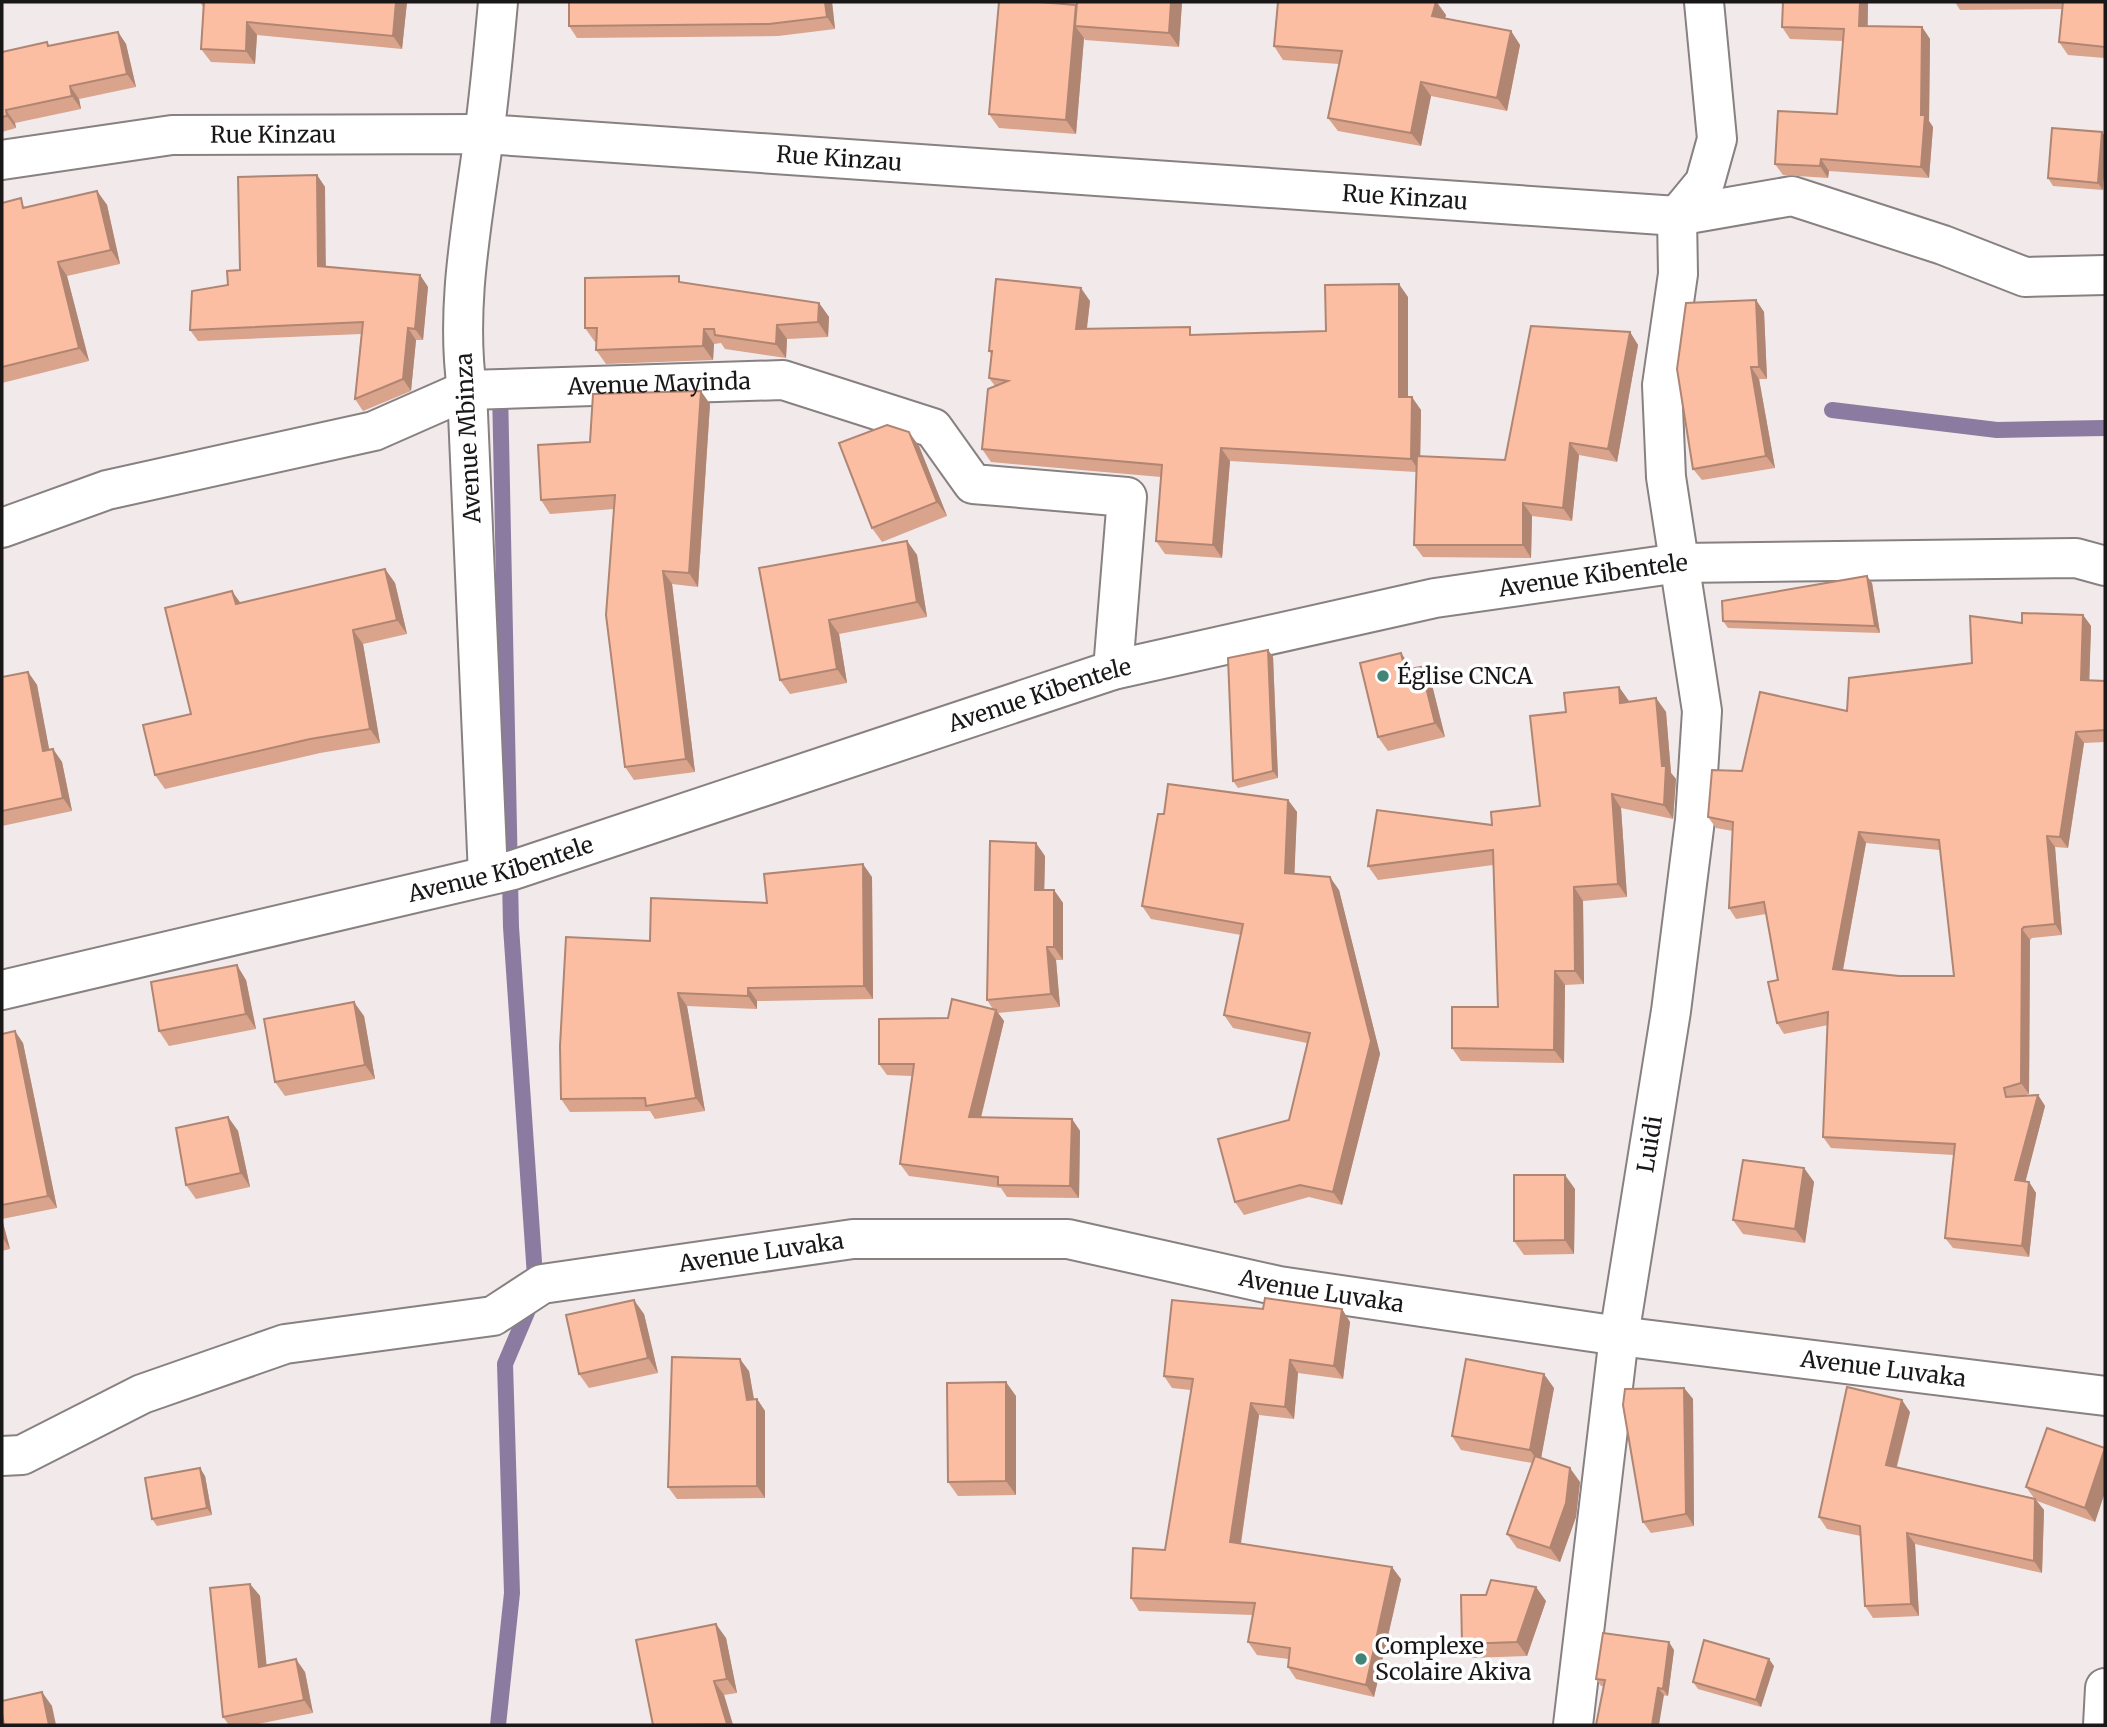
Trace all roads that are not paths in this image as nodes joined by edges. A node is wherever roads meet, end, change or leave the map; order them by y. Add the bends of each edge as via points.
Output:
1 (498, 2) edge
2 (1704, 2) edge
3 (484, 134) junction
4 (2, 160) edge
5 (1677, 216) junction
6 (2105, 275) edge
7 (467, 390) junction
8 (2, 528) edge
9 (1679, 563) junction
10 (2105, 566) edge
11 (1114, 670) junction
12 (480, 877) junction
13 (2, 990) edge
14 (1619, 1336) junction
15 (2105, 1396) edge
16 (2, 1456) edge
17 (2105, 1688) edge
18 (1573, 1725) edge
19 (2103, 1725) edge

1 - 3 street, Avenue Mbinza
2 - 5 street via 1717,139 1705,182
3 - 4 street, Rue Kinzau via 172,135
3 - 5 street, Rue Kinzau
3 - 7 street, Avenue Mbinza via 466,263 462,355
5 - 6 street, Rue Kinzau via 1792,196 2025,277
5 - 9 street, Luidi via 1678,274 1662,385 1666,477
7 - 8 street, Avenue Mayinda via 374,431 107,489
7 - 11 street, Avenue Mayinda via 783,380 933,428 972,484 1126,497
7 - 12 street, Avenue Mbinza
9 - 10 street, Avenue Kibentele via 2076,558
9 - 11 street, Avenue Kibentele via 1435,598
9 - 14 street, Luidi via 1702,711 1695,820 1671,1011
11 - 12 street, Avenue Kibentele via 526,866
12 - 13 street, Avenue Kibentele
14 - 15 street, Avenue Luvaka
14 - 16 street, Avenue Luvaka via 1279,1286 1068,1239 853,1239 542,1284 493,1316 285,1344 142,1394 22,1455
14 - 18 street, Luidi
17 - 19 street

